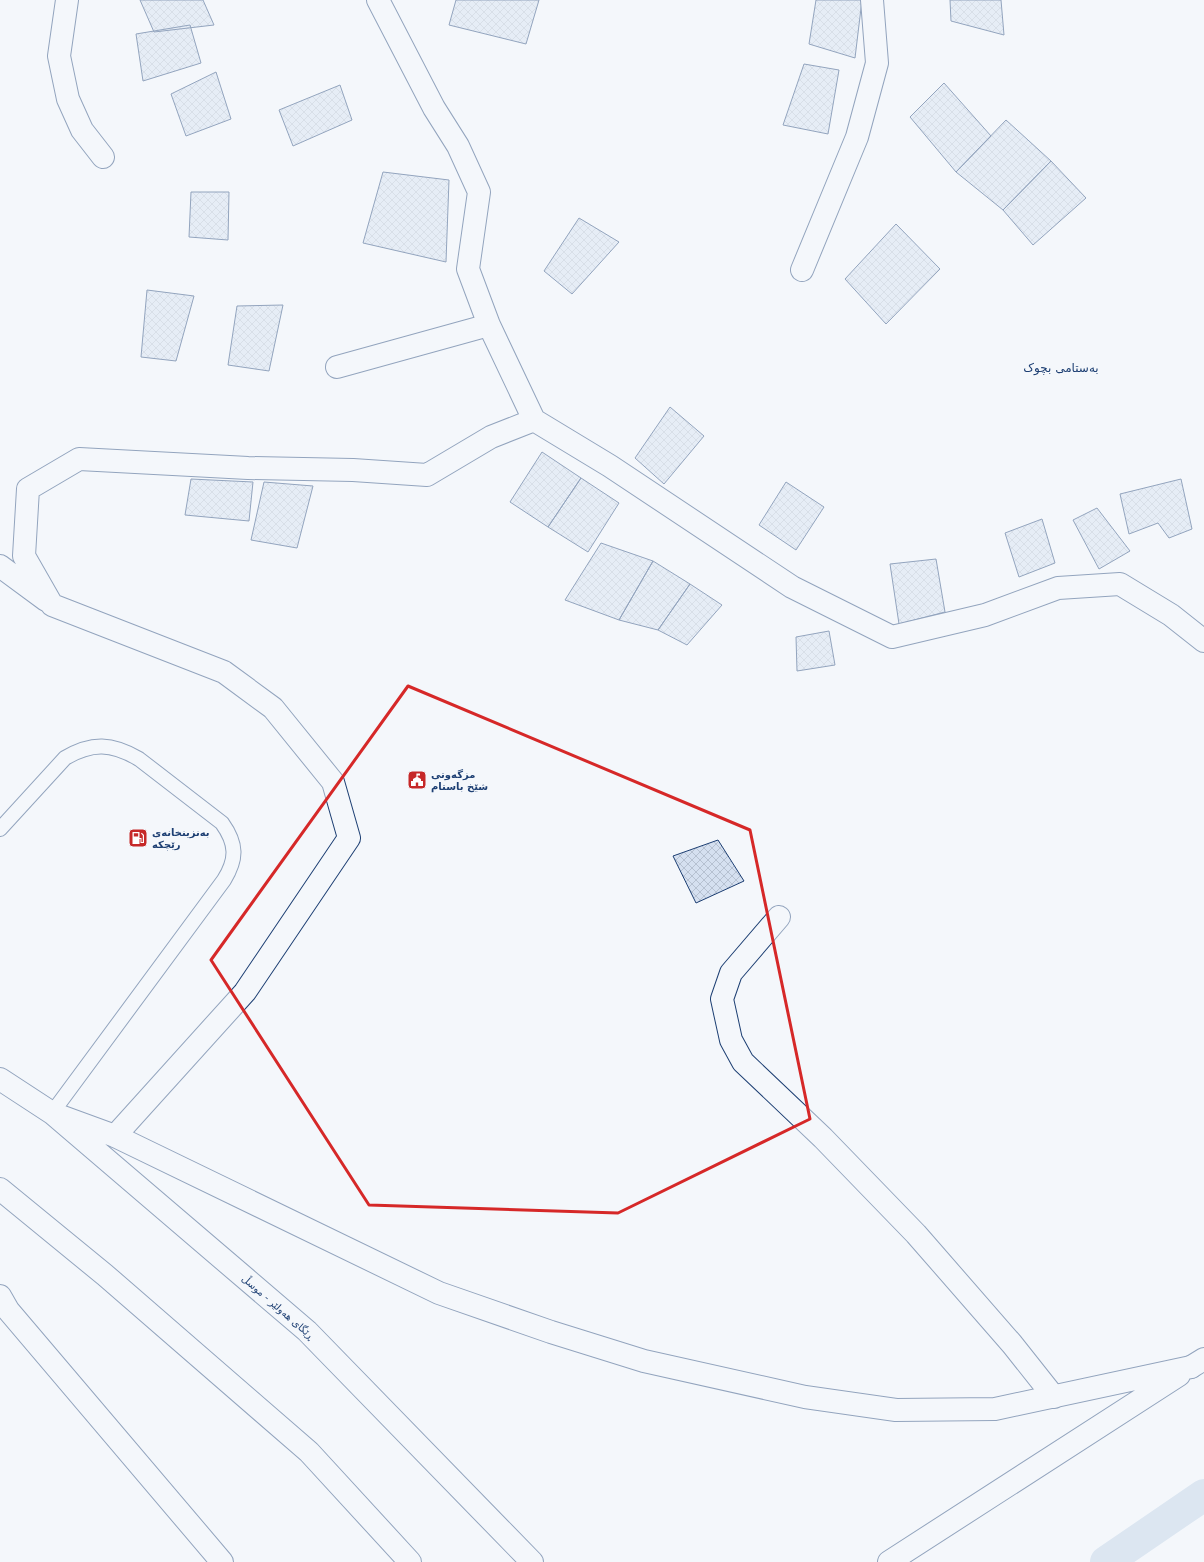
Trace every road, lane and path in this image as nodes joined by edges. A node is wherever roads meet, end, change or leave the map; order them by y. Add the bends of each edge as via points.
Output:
1 (67, 0) edge
2 (378, 0) edge
3 (872, 0) edge
4 (103, 157) dead end
5 (802, 270) dead end
6 (489, 325) junction
7 (337, 367) dead end
8 (534, 420) junction
9 (0, 566) edge
10 (52, 605) junction
11 (1204, 641) edge
12 (0, 829) edge
13 (779, 917) dead end
14 (0, 1079) edge
15 (52, 1113) junction
16 (115, 1136) junction
17 (0, 1189) edge
18 (0, 1296) edge
19 (1197, 1363) edge
20 (1054, 1397) junction
21 (222, 1562) edge
22 (410, 1562) edge
23 (532, 1562) edge
24 (889, 1562) edge

1 - 4 main road via 59,56 68,99 82,130
2 - 6 main road via 434,108 458,146 479,192 468,269
3 - 5 main road via 877,63 857,137
6 - 7 main road
6 - 8 main road
8 - 10 main road via 491,437 427,475 79,459 28,489 24,556
8 - 11 main road via 610,466 792,587 892,637 985,615 1058,588 1120,584 1171,615
9 - 10 main road
10 - 16 main road via 224,672 274,708 333,782 348,838 246,992
12 - 15 lane via 65,758 78,750 110,746 139,759 222,823 230,834 233,845 231,870
13 - 20 main road via 731,973 722,999 731,1040 743,1062 823,1138 916,1234 1012,1344
14 - 15 main road, ڕێگای هەولێر - موسڵ
15 - 16 main road
15 - 23 main road, ڕێگای هەولێر - موسڵ via 308,1331
16 - 20 main road via 439,1293 644,1361 805,1397 896,1410 995,1409
17 - 22 main road via 105,1275 309,1452
18 - 21 main road via 8,1310
19 - 20 main road
19 - 24 main road

